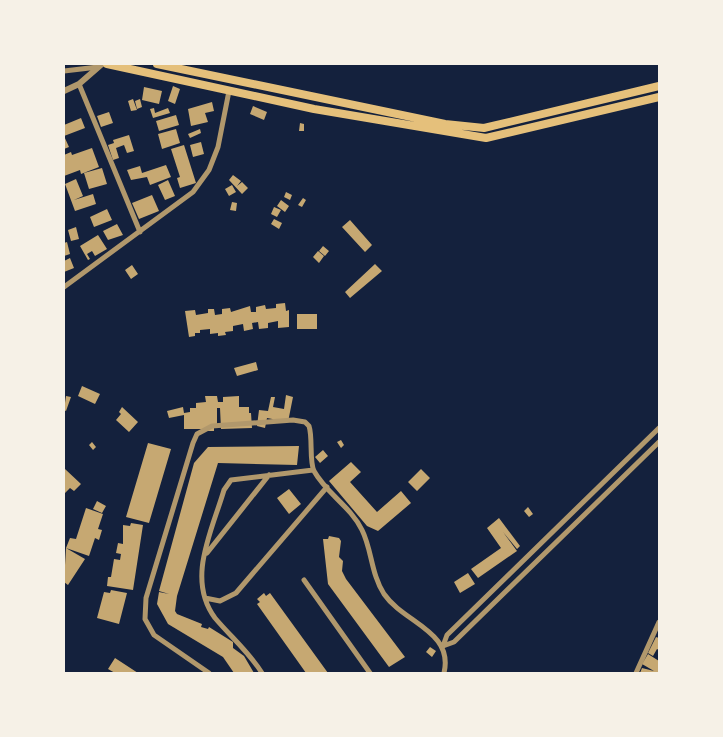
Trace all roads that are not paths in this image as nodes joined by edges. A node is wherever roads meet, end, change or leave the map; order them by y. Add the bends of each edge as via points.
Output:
1 (107, 64) edge
2 (157, 64) edge
3 (100, 66) edge
4 (64, 71) edge
5 (79, 84) junction
6 (659, 86) edge
7 (64, 90) edge
8 (229, 91) junction
9 (659, 97) edge
10 (140, 232) junction
11 (64, 287) edge
12 (659, 428) edge
13 (659, 442) edge
14 (313, 470) junction
15 (268, 475) junction
16 (327, 487) junction
17 (204, 556) junction
18 (304, 580) dead end
19 (205, 598) junction
20 (659, 622) edge
21 (443, 646) junction
22 (209, 673) edge
23 (262, 673) edge
24 (370, 673) edge
25 (444, 673) edge
26 (636, 673) edge

1 - 8 main road
2 - 6 main road via 445,124 484,128
3 - 4 street
3 - 5 street
5 - 7 street
5 - 10 street
8 - 9 main road via 314,110 486,138
8 - 10 street via 218,147 209,170 193,192
10 - 11 street
12 - 21 street via 447,635
13 - 21 street via 454,642
14 - 15 street
14 - 16 street
14 - 22 street via 309,426 300,420 212,426 197,434 146,598 145,619 154,635
15 - 17 street
15 - 17 street via 231,480 227,484
16 - 19 street via 236,593 220,601
16 - 21 street via 358,522 370,562 385,595
17 - 19 street via 200,578
18 - 24 street
19 - 23 street via 216,619 244,647
20 - 26 street
21 - 25 street via 446,657

